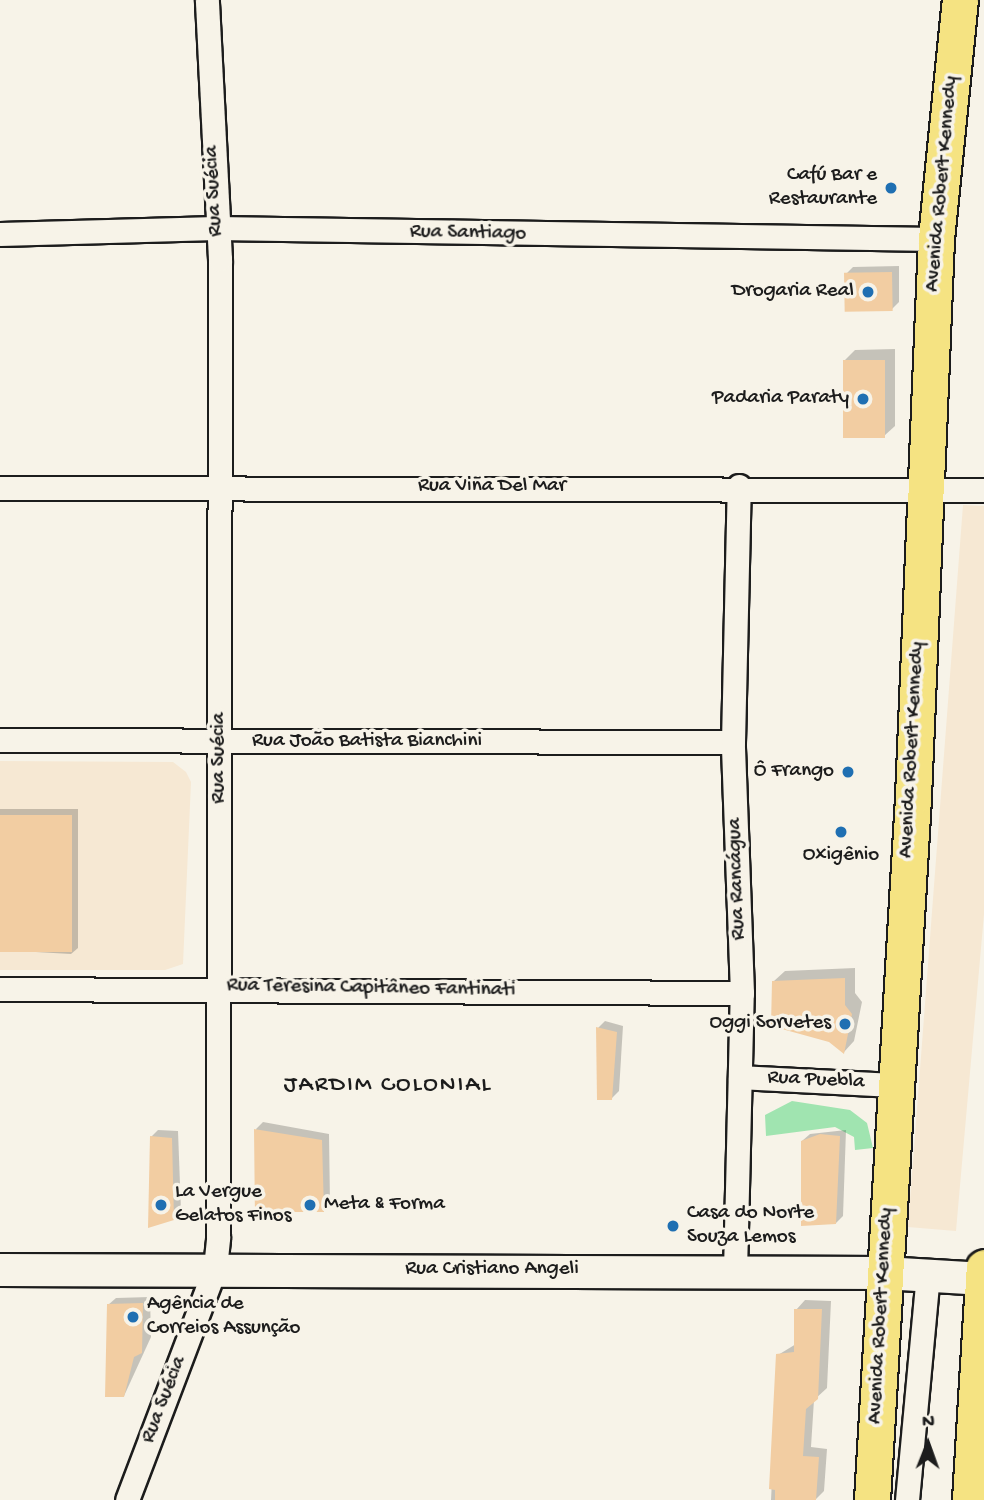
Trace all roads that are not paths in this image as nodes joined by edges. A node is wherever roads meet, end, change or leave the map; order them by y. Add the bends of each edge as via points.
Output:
1 (207, 0) edge
2 (960, 0) edge
3 (216, 228) junction
4 (0, 234) edge
5 (936, 239) junction
6 (739, 486) junction
7 (923, 487) junction
8 (0, 488) edge
9 (220, 489) junction
10 (984, 489) edge
11 (0, 740) edge
12 (219, 741) junction
13 (733, 742) junction
14 (219, 987) junction
15 (0, 989) edge
16 (742, 993) junction
17 (740, 1077) junction
18 (892, 1085) junction
19 (215, 1268) junction
20 (0, 1270) edge
21 (735, 1271) junction
22 (884, 1273) junction
23 (928, 1273) junction
24 (984, 1275) edge
25 (127, 1500) edge
26 (872, 1500) edge
27 (907, 1500) edge
28 (970, 1500) edge

1 - 3 street, Rua Suécia
2 - 5 main road, Avenida Robert Kennedy
3 - 4 street, Rua Santiago
3 - 5 street, Rua Santiago
3 - 9 street, Rua Suécia
5 - 7 main road, Avenida Robert Kennedy
6 - 7 street, Rua Viña Del Mar
6 - 9 street, Rua Viña Del Mar
6 - 13 street, Rua Rancágua
7 - 10 street, Rua Viña Del Mar
7 - 18 main road, Avenida Robert Kennedy via 913,797
8 - 9 street, Rua Viña Del Mar
9 - 12 street, Rua Suécia
11 - 12 street, Rua João Batista Bianchini
12 - 13 street, Rua João Batista Bianchini
12 - 14 street, Rua Suécia
13 - 16 street, Rua Rancágua
14 - 15 street, Rua Teresina Capitâneo Fantinati
14 - 16 street, Rua Teresina Capitâneo Fantinati
14 - 19 street, Rua Suécia
16 - 17 street, Rua Rancágua
17 - 18 street, Rua Puebla
17 - 21 street, Rua Rancágua
18 - 22 main road, Avenida Robert Kennedy
19 - 20 street, Rua Cristiano Angeli
19 - 21 street, Rua Cristiano Angeli
19 - 25 street, Rua Suécia
21 - 22 street, Rua Cristiano Angeli
22 - 23 street, Rua Cristiano Angeli
22 - 26 main road, Avenida Robert Kennedy
23 - 24 street, Rua Cristiano Angeli
23 - 27 street, Avenida Robert Kennedy
24 - 28 main road

